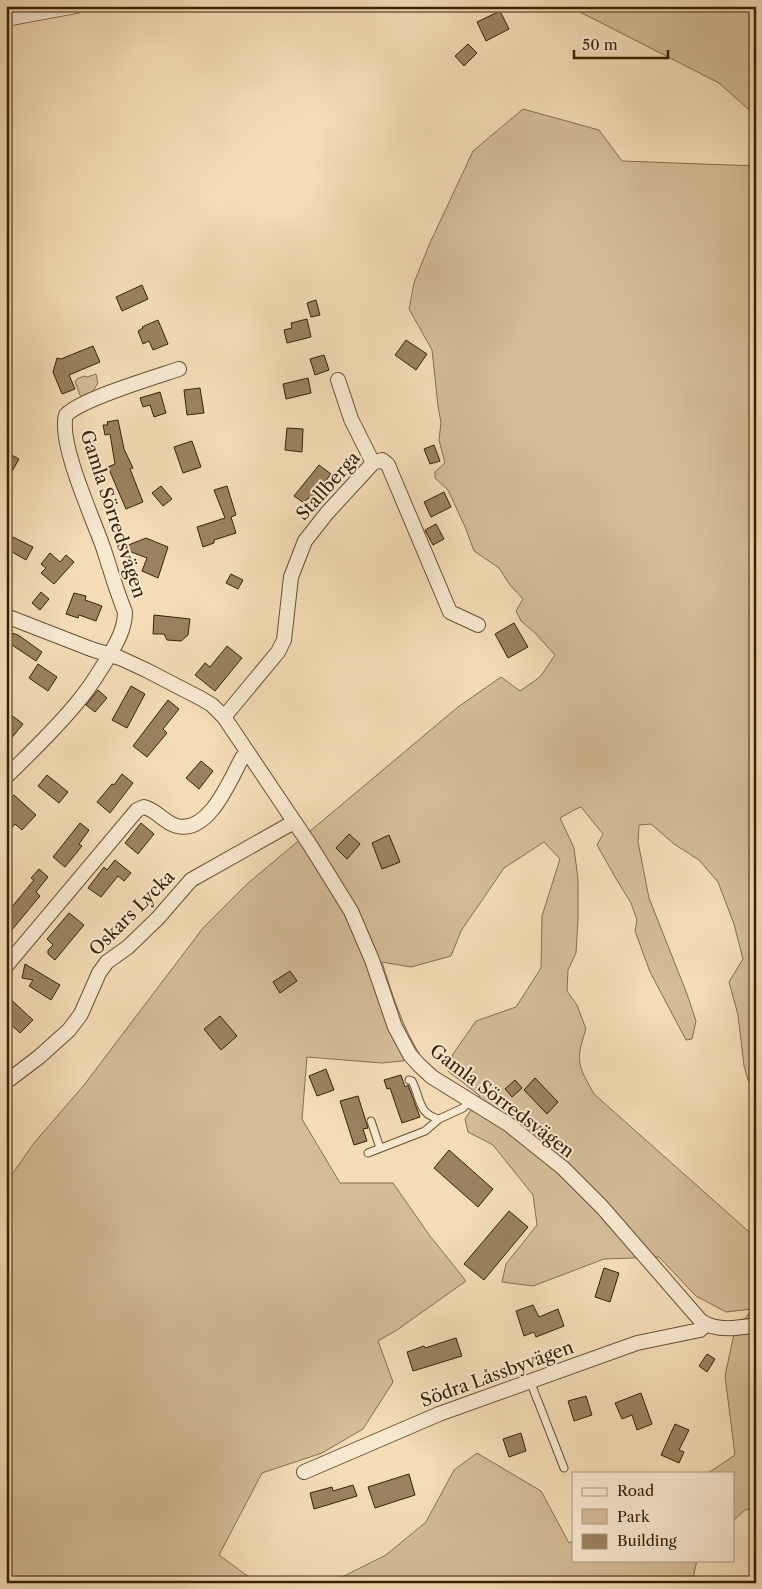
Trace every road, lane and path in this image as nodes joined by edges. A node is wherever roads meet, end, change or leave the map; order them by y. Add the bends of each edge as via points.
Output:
1 (76, 6) edge
2 (9, 17) edge
3 (179, 368) dead end
4 (338, 380) dead end
5 (373, 463) junction
6 (6, 616) edge
7 (478, 625) dead end
8 (110, 655) junction
9 (224, 717) junction
10 (248, 753) junction
11 (6, 777) edge
12 (294, 822) junction
13 (6, 966) edge
14 (409, 1080) dead end
15 (6, 1082) edge
16 (470, 1101) junction
17 (440, 1119) junction
18 (371, 1121) dead end
19 (380, 1148) junction
20 (368, 1153) dead end
21 (706, 1324) junction
22 (756, 1325) edge
23 (530, 1382) junction
24 (564, 1468) dead end
25 (304, 1472) dead end

1 - 2 street
3 - 8 street, Gamla Sörredsvägen via 77,407 65,418 67,445 125,612 123,628
4 - 5 street
5 - 7 street, Stallberga via 379,460 386,462 450,612
5 - 9 street, Stallberga via 305,541 291,577 284,640 278,652
6 - 8 street, Gamla Sörredsvägen
8 - 9 street, Gamla Sörredsvägen via 187,690 212,705
8 - 11 street, Gamla Sörredsvägen via 81,699
9 - 10 street, Gamla Sörredsvägen
10 - 12 street, Gamla Sörredsvägen
10 - 13 street via 213,809 196,824 176,826 154,810 144,807 137,810
12 - 15 street, Oskars Lycka via 191,880 158,918 107,962 82,1014 69,1030
12 - 16 street, Gamla Sörredsvägen via 352,911 395,1028 410,1055 432,1077
14 - 17 lane via 424,1112 429,1117
16 - 17 lane
16 - 21 street, Gamla Sörredsvägen via 508,1124 563,1168
17 - 19 lane via 425,1131
18 - 19 lane
19 - 20 lane
21 - 22 street via 727,1328
21 - 23 street, Södra Låssbyvägen via 700,1330 638,1343
23 - 24 lane
23 - 25 street, Södra Låssbyvägen via 439,1414

